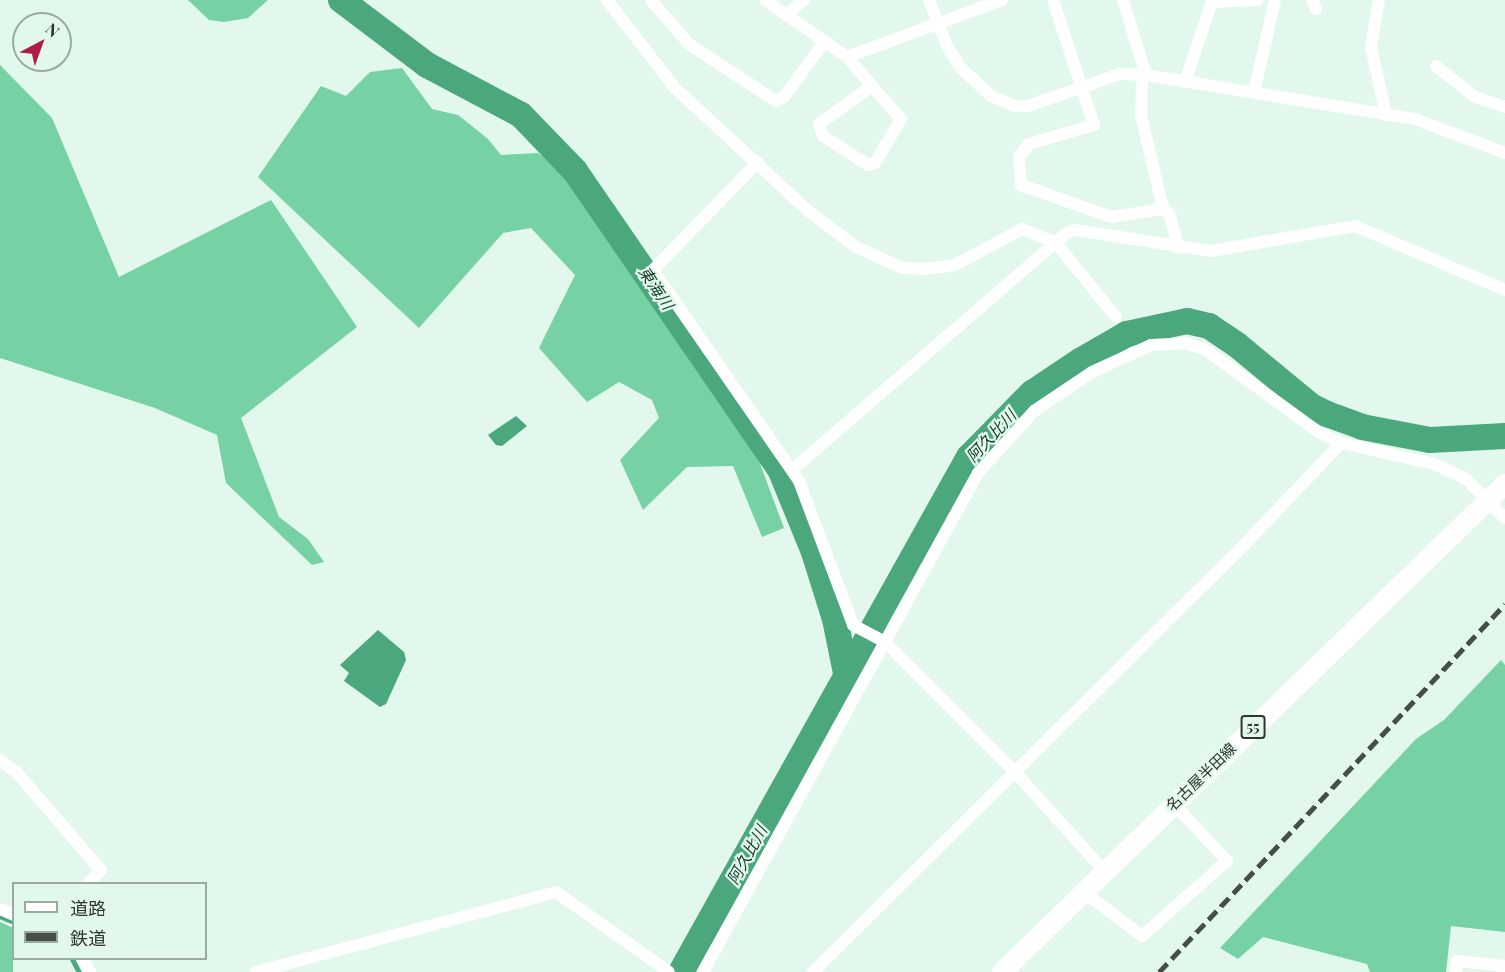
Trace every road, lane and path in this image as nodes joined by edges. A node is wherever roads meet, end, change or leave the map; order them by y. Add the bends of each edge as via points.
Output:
1 (607, 0) edge
2 (651, 0) edge
3 (765, 0) edge
4 (804, 0) edge
5 (929, 0) edge
6 (1002, 0) edge
7 (1053, 0) edge
8 (1123, 0) edge
9 (1258, 0) edge
10 (1275, 0) edge
11 (1379, 0) edge
12 (786, 15) junction
13 (940, 23) junction
14 (825, 41) junction
15 (848, 57) junction
16 (1436, 66) dead end
17 (1144, 75) junction
18 (1185, 82) junction
19 (872, 86) junction
20 (1083, 89) junction
21 (1254, 93) junction
22 (1505, 107) edge
23 (1386, 115) junction
24 (1505, 153) edge
25 (758, 162) junction
26 (1163, 209) junction
27 (1056, 243) junction
28 (1178, 248) junction
29 (1505, 290) edge
30 (1116, 317) dead end
31 (1341, 443) junction
32 (792, 470) junction
33 (1505, 484) edge
34 (1488, 501) junction
35 (1505, 518) edge
36 (885, 642) junction
37 (0, 760) edge
38 (1015, 772) junction
39 (1174, 804) junction
40 (1105, 872) junction
41 (90, 882) edge
42 (1084, 892) junction
43 (1505, 966) edge
44 (665, 969) edge
45 (256, 972) edge
46 (703, 972) edge
47 (813, 972) edge
48 (1002, 972) edge
49 (1456, 972) edge

1 - 25 street via 675,88
2 - 14 street via 690,45 776,101 784,97
3 - 12 street
4 - 12 street
5 - 13 street
6 - 13 street
7 - 20 street
8 - 17 street
9 - 18 street via 1212,2
10 - 21 street
11 - 23 street via 1371,47
12 - 14 street
13 - 15 street
13 - 20 street via 947,46 961,68 1002,102 1028,106
14 - 15 street
15 - 19 street
16 - 22 street via 1475,97
17 - 18 street
17 - 20 street via 1120,74
17 - 26 street via 1141,115
18 - 21 street
19 - 19 street via 819,124 823,136 868,165 875,163 901,119
20 - 26 street via 1094,125 1029,144 1019,157 1021,185 1111,217
21 - 23 street
23 - 24 street via 1415,119
25 - 27 street via 807,210 856,247 902,268 955,265 1016,230
25 - 32 street via 653,270
26 - 28 street via 1170,215
27 - 28 street via 1067,233 1092,230
27 - 30 street
27 - 32 street
28 - 29 street via 1211,251 1355,226
31 - 34 street via 1434,464 1466,479
31 - 36 street via 1284,409 1206,350 1168,342 1129,354 1051,399 996,450 963,500
31 - 38 street
32 - 36 street via 853,625
33 - 34 main road, 名古屋半田線 / 55
34 - 35 street
34 - 39 main road, 名古屋半田線 / 55
36 - 38 street
36 - 46 street
37 - 41 street via 17,773 101,870
38 - 40 street
38 - 47 street
39 - 40 main road, 名古屋半田線 / 55
39 - 42 street via 1227,861 1142,936
40 - 42 main road, 名古屋半田線 / 55
42 - 48 main road, 名古屋半田線 / 55
43 - 49 street via 1457,962
44 - 45 street via 556,892

